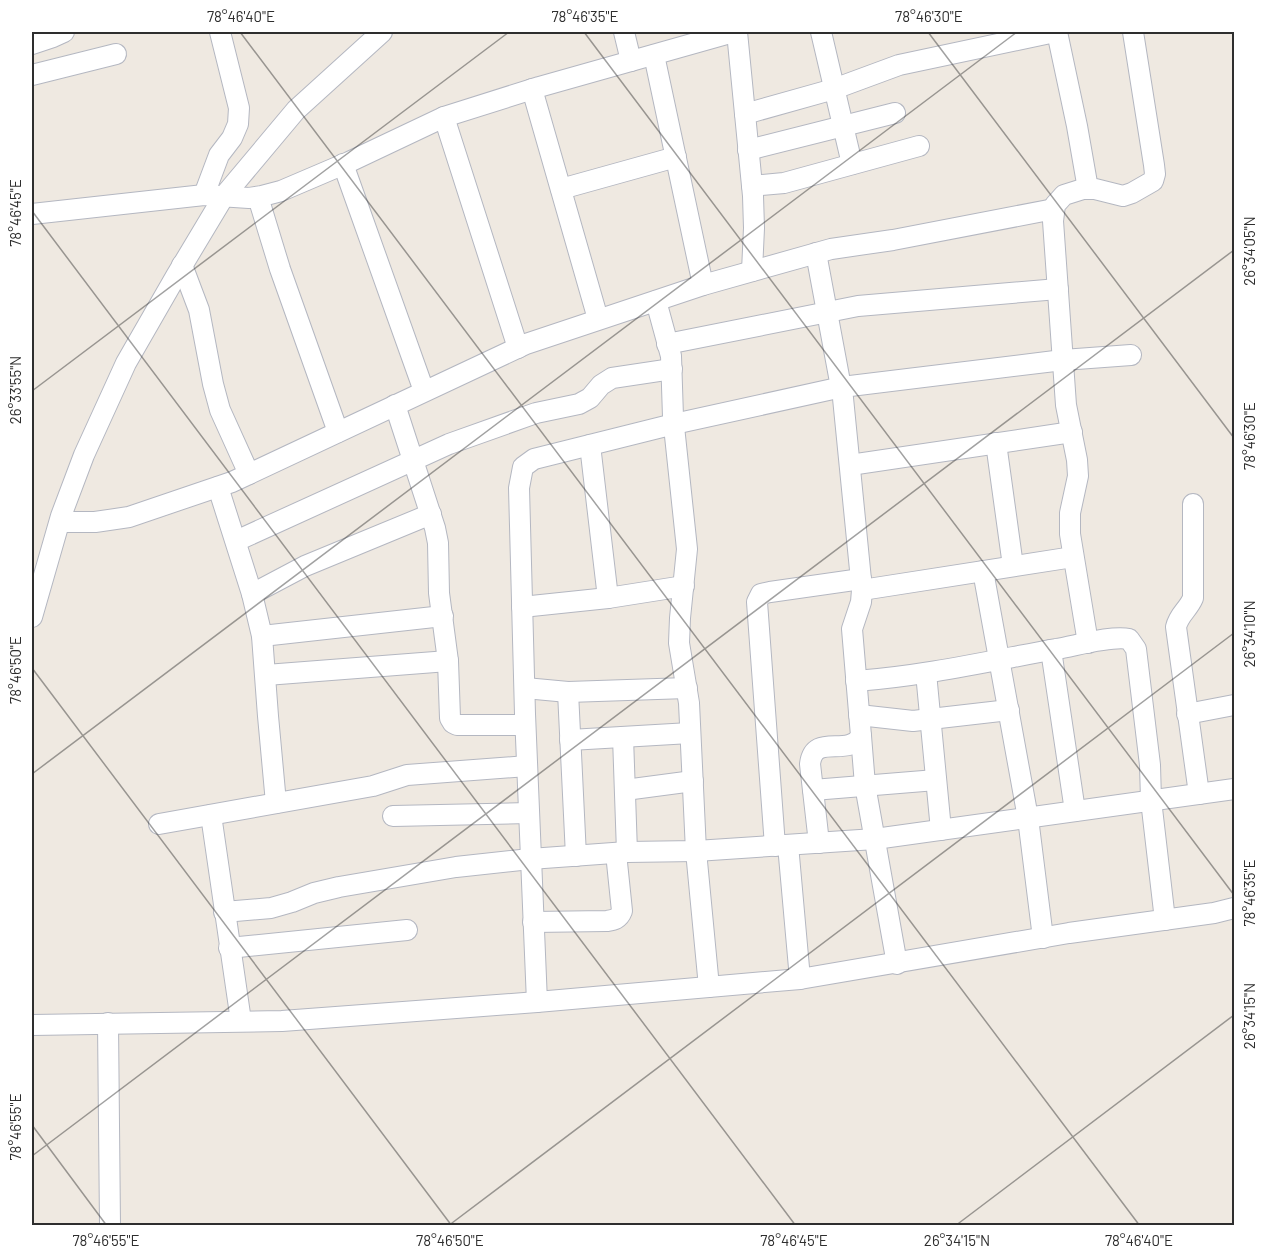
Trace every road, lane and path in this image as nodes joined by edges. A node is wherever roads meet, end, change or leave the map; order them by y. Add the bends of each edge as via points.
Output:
1 (64, 32) edge
2 (220, 32) edge
3 (382, 32) edge
4 (624, 32) edge
5 (736, 32) edge
6 (821, 32) edge
7 (1056, 32) edge
8 (1133, 32) edge
9 (32, 44) edge
10 (116, 54) dead end
11 (654, 54) junction
12 (632, 61) junction
13 (32, 75) edge
14 (532, 89) junction
15 (834, 89) junction
16 (895, 113) dead end
17 (745, 114) junction
18 (444, 117) junction
19 (843, 126) junction
20 (919, 146) dead end
21 (748, 150) junction
22 (676, 157) junction
23 (343, 164) junction
24 (852, 164) junction
25 (752, 186) junction
26 (561, 189) junction
27 (1088, 189) junction
28 (204, 195) junction
29 (224, 196) junction
30 (258, 197) junction
31 (1054, 209) junction
32 (32, 214) edge
33 (816, 253) junction
34 (182, 265) junction
35 (752, 271) junction
36 (703, 285) junction
37 (1058, 289) junction
38 (656, 301) junction
39 (827, 312) junction
40 (598, 319) junction
41 (667, 344) junction
42 (518, 348) junction
43 (1131, 355) dead end
44 (1063, 360) junction
45 (672, 369) junction
46 (842, 387) junction
47 (424, 391) junction
48 (395, 405) junction
49 (674, 424) junction
50 (338, 432) junction
51 (1072, 432) junction
52 (996, 443) junction
53 (590, 446) junction
54 (413, 461) junction
55 (850, 465) junction
56 (249, 474) junction
57 (218, 487) junction
58 (1193, 504) dead end
59 (431, 514) junction
60 (60, 522) junction
61 (236, 542) junction
62 (1073, 557) junction
63 (1013, 566) junction
64 (983, 571) junction
65 (862, 584) junction
66 (684, 586) junction
67 (252, 594) junction
68 (608, 598) junction
69 (522, 607) junction
70 (443, 616) junction
71 (32, 617) edge
72 (262, 636) junction
73 (1088, 643) junction
74 (1051, 650) junction
75 (999, 659) junction
76 (448, 661) junction
77 (926, 673) junction
78 (266, 675) junction
79 (856, 681) junction
80 (525, 688) junction
81 (687, 688) junction
82 (568, 692) junction
83 (1234, 705) edge
84 (1009, 711) junction
85 (1187, 714) junction
86 (859, 715) junction
87 (930, 720) junction
88 (525, 725) junction
89 (690, 733) junction
90 (861, 736) junction
91 (623, 737) junction
92 (570, 740) junction
93 (527, 766) junction
94 (936, 780) junction
95 (693, 781) junction
96 (865, 785) junction
97 (813, 789) junction
98 (1234, 789) edge
99 (625, 790) junction
100 (1199, 794) junction
101 (1151, 800) junction
102 (276, 803) junction
103 (1075, 812) junction
104 (529, 813) junction
105 (212, 815) junction
106 (393, 816) dead end
107 (1028, 818) junction
108 (159, 824) dead end
109 (941, 830) junction
110 (875, 839) junction
111 (819, 843) junction
112 (782, 846) junction
113 (696, 851) junction
114 (622, 853) junction
115 (576, 856) junction
116 (530, 859) junction
117 (1234, 908) edge
118 (224, 912) junction
119 (1165, 920) junction
120 (533, 922) junction
121 (407, 930) dead end
122 (1043, 938) junction
123 (229, 948) junction
124 (897, 964) junction
125 (800, 980) junction
126 (709, 987) junction
127 (537, 1002) junction
128 (241, 1021) junction
129 (108, 1023) junction
130 (32, 1025) edge
131 (110, 1226) edge

1 - 9 street
2 - 28 street via 239,108 238,124 219,155
3 - 29 street via 296,110
4 - 12 street
5 - 11 street
5 - 17 street
6 - 15 street
7 - 15 street via 899,65
7 - 27 street
8 - 27 street via 1153,181 1123,196
10 - 13 street
11 - 12 street
11 - 22 street
12 - 14 street
14 - 18 street
14 - 26 street
15 - 17 street
15 - 19 street
16 - 19 street
17 - 21 street
18 - 23 street
18 - 42 street
19 - 21 street
19 - 24 street
20 - 24 street
21 - 25 street
22 - 26 street
22 - 36 street
23 - 30 street
23 - 47 street
24 - 25 street via 772,185
25 - 35 street
26 - 40 street
27 - 31 street via 1064,195
28 - 29 street
28 - 32 street
29 - 30 street
29 - 34 street
30 - 50 street
31 - 33 street
31 - 37 street
33 - 35 street
33 - 39 street
34 - 56 street via 199,310 220,410
34 - 60 street via 126,363 84,455
35 - 36 street
36 - 38 street
37 - 39 street
37 - 44 street
38 - 40 street
38 - 41 street
39 - 41 street
39 - 46 street
40 - 42 street
41 - 45 street
42 - 47 street
43 - 44 street
44 - 46 street
44 - 51 street
45 - 49 street
45 - 54 street via 612,378 579,404 536,413
46 - 49 street
46 - 55 street
47 - 48 street
48 - 50 street
48 - 54 street
49 - 53 street
49 - 66 street via 687,549
50 - 56 street
51 - 52 street
51 - 62 street via 1078,476 1070,523
52 - 55 street
52 - 63 street
53 - 68 street
53 - 69 street via 534,459 520,472
54 - 59 street
54 - 61 street
55 - 65 street
56 - 57 street
57 - 60 street via 129,517
57 - 61 street
58 - 85 street via 1193,598 1176,627
59 - 67 street via 305,566
59 - 70 street via 438,543
60 - 71 street
61 - 67 street
62 - 63 street
62 - 73 street
63 - 64 street
64 - 65 street
64 - 75 street
65 - 79 street via 852,629
65 - 112 street via 770,592 762,594 757,602
66 - 68 street
66 - 81 street via 679,643
67 - 72 street
68 - 69 street
69 - 80 street
70 - 72 street
70 - 76 street
72 - 78 street
73 - 74 street
73 - 101 street via 1123,638 1129,639 1136,649
74 - 75 street
74 - 103 street
75 - 77 street
75 - 84 street
76 - 78 street
76 - 88 street via 453,723
77 - 79 street
77 - 87 street
78 - 102 street
79 - 86 street
80 - 82 street
80 - 88 street
81 - 82 street
81 - 89 street
82 - 92 street
83 - 85 street
84 - 87 street
84 - 107 street
85 - 100 street
86 - 87 street
86 - 90 street
87 - 94 street
88 - 93 street
89 - 91 street
89 - 95 street
90 - 96 street
90 - 97 street via 851,745 824,746 814,752 810,764
91 - 92 street
91 - 99 street
92 - 115 street
93 - 102 street via 407,775 373,786
93 - 104 street
94 - 96 street
94 - 109 street
95 - 99 street
95 - 113 street
96 - 97 street
96 - 110 street
97 - 111 street
98 - 100 street
99 - 114 street
100 - 101 street
101 - 103 street
101 - 119 street
102 - 105 street
103 - 107 street
104 - 106 street
104 - 116 street
105 - 108 street
105 - 118 street
107 - 109 street
107 - 122 street
109 - 110 street
110 - 111 street
110 - 124 street
111 - 112 street
112 - 113 street
112 - 125 street
113 - 114 street
113 - 126 street
114 - 115 street
114 - 120 street via 620,916 607,921
115 - 116 street
116 - 118 street via 435,870 322,891 271,908
116 - 120 street
117 - 119 street
118 - 123 street
119 - 122 street
120 - 127 street
121 - 123 street
122 - 124 street
123 - 128 street
124 - 125 street
125 - 126 street
126 - 127 street
127 - 128 street
128 - 129 street
129 - 130 street
129 - 131 street

